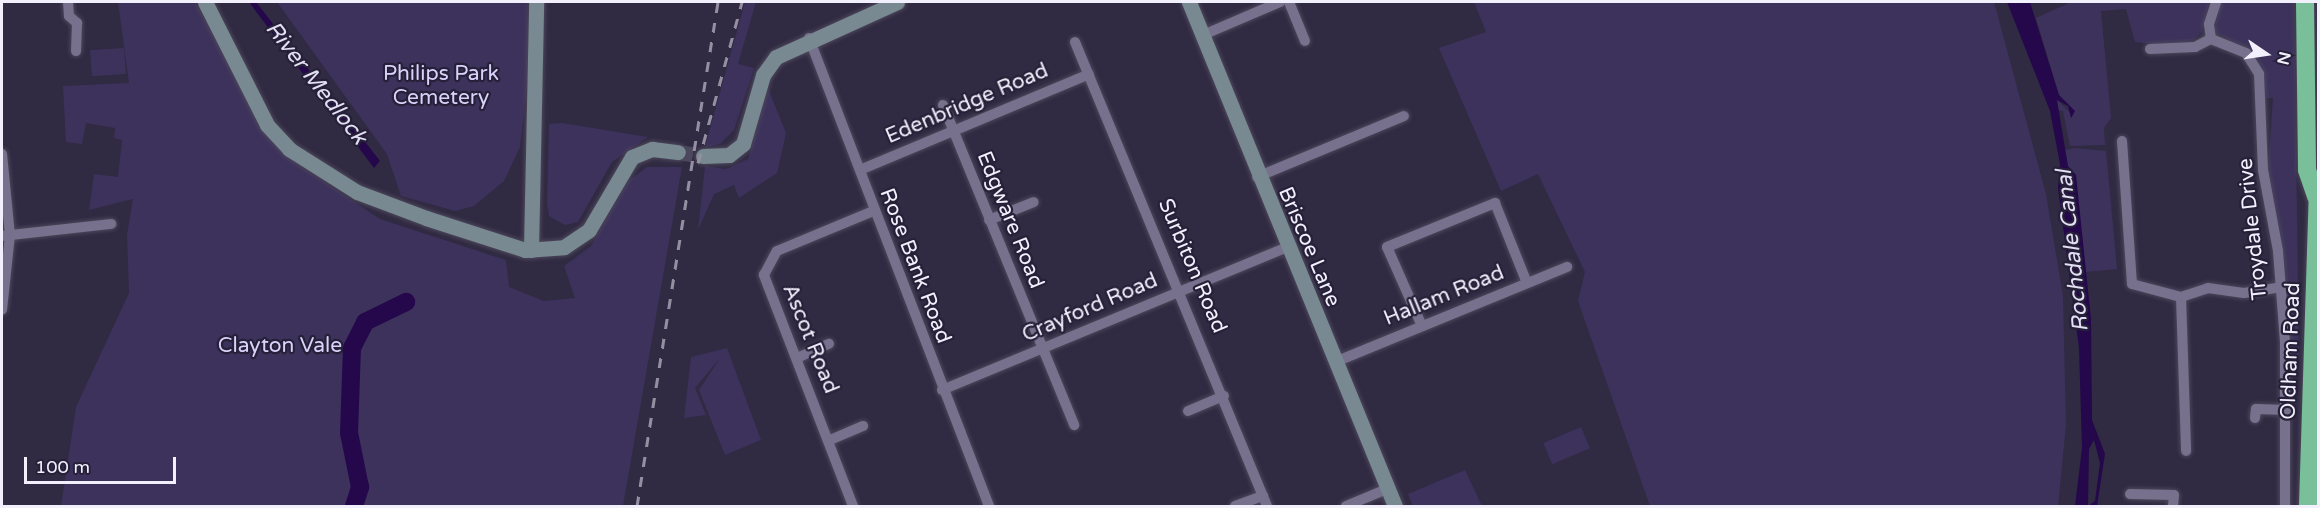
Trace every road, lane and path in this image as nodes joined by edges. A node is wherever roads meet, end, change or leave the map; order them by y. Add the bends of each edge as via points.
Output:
1 (68, 2) edge
2 (205, 2) edge
3 (536, 2) edge
4 (897, 2) edge
5 (1189, 2) edge
6 (1280, 2) edge
7 (1289, 2) edge
8 (2217, 2) edge
9 (2305, 2) edge
10 (1203, 35) junction
11 (808, 38) junction
12 (2211, 39) junction
13 (1305, 41) dead end
14 (1075, 42) dead end
15 (2150, 49) dead end
16 (76, 51) dead end
17 (1089, 74) junction
18 (944, 105) dead end
19 (1404, 116) dead end
20 (953, 130) junction
21 (2122, 141) dead end
22 (2313, 143) edge
23 (678, 152) tunnel mouth
24 (2, 154) edge
25 (703, 156) tunnel mouth
26 (860, 170) junction
27 (1257, 177) junction
28 (2317, 190) edge
29 (1034, 202) dead end
30 (871, 212) junction
31 (989, 220) junction
32 (111, 224) dead end
33 (6, 235) edge
34 (1285, 248) junction
35 (531, 250) junction
36 (1567, 267) dead end
37 (1527, 283) junction
38 (2280, 287) junction
39 (1182, 290) junction
40 (2181, 297) junction
41 (2, 310) edge
42 (2317, 317) edge
43 (1422, 326) junction
44 (829, 344) dead end
45 (1042, 350) junction
46 (797, 358) junction
47 (1335, 362) junction
48 (942, 390) junction
49 (1224, 396) junction
50 (2288, 410) junction
51 (1188, 411) dead end
52 (2255, 418) dead end
53 (1074, 425) dead end
54 (863, 426) dead end
55 (830, 440) junction
56 (2186, 451) dead end
57 (1387, 489) junction
58 (2130, 494) dead end
59 (1263, 496) junction
60 (853, 507) edge
61 (989, 507) edge
62 (1234, 507) edge
63 (1267, 507) edge
64 (1346, 507) edge
65 (1395, 507) edge
66 (2174, 507) edge
67 (2285, 507) edge
68 (2308, 507) edge

1 - 16 street via 69,16 77,24
2 - 35 street via 267,125 309,164 357,192
3 - 35 street
4 - 11 street
5 - 10 street, Briscoe Lane
6 - 10 street
7 - 13 street
8 - 12 street via 2209,24
9 - 22 highway, Oldham Road
10 - 27 street, Briscoe Lane
11 - 25 street via 767,66 738,150
11 - 26 street, Rose Bank Road
12 - 15 street via 2195,47
12 - 38 street, Troydale Drive via 2246,52 2259,74 2263,170
14 - 17 street, Surbiton Road
17 - 20 street, Edenbridge Road
17 - 39 street, Surbiton Road
18 - 20 street, Edgware Road
19 - 27 street
20 - 26 street, Edenbridge Road
20 - 31 street, Edgware Road
21 - 40 street via 2132,284
22 - 28 highway, Oldham Road
23 - 35 street via 651,149 632,157 581,239 564,247
24 - 33 street
26 - 30 street, Rose Bank Road
27 - 34 street, Briscoe Lane
28 - 42 highway, Oldham Road
29 - 31 street
30 - 46 street, Ascot Road via 777,251 767,260 764,275
30 - 48 street, Rose Bank Road
31 - 45 street, Edgware Road
32 - 33 street
33 - 41 street
34 - 39 street, Crayford Road
34 - 47 street, Briscoe Lane
36 - 37 street, Hallam Road
37 - 43 street, Hallam Road
37 - 43 street via 1495,203 1387,247
38 - 40 street via 2244,293 2208,288
38 - 50 street, Troydale Drive
39 - 45 street, Crayford Road
39 - 49 street, Surbiton Road
40 - 56 street
42 - 68 highway, Oldham Road
43 - 47 street, Hallam Road
44 - 46 street
45 - 48 street, Crayford Road
45 - 53 street, Edgware Road
46 - 55 street, Ascot Road
47 - 57 street, Briscoe Lane
48 - 61 street, Rose Bank Road
49 - 51 street
49 - 59 street, Surbiton Road
50 - 52 street via 2256,408
50 - 67 street, Troydale Drive
54 - 55 street
55 - 60 street, Ascot Road
57 - 64 street
57 - 65 street, Briscoe Lane
58 - 66 street via 2174,495
59 - 62 street
59 - 63 street, Surbiton Road

